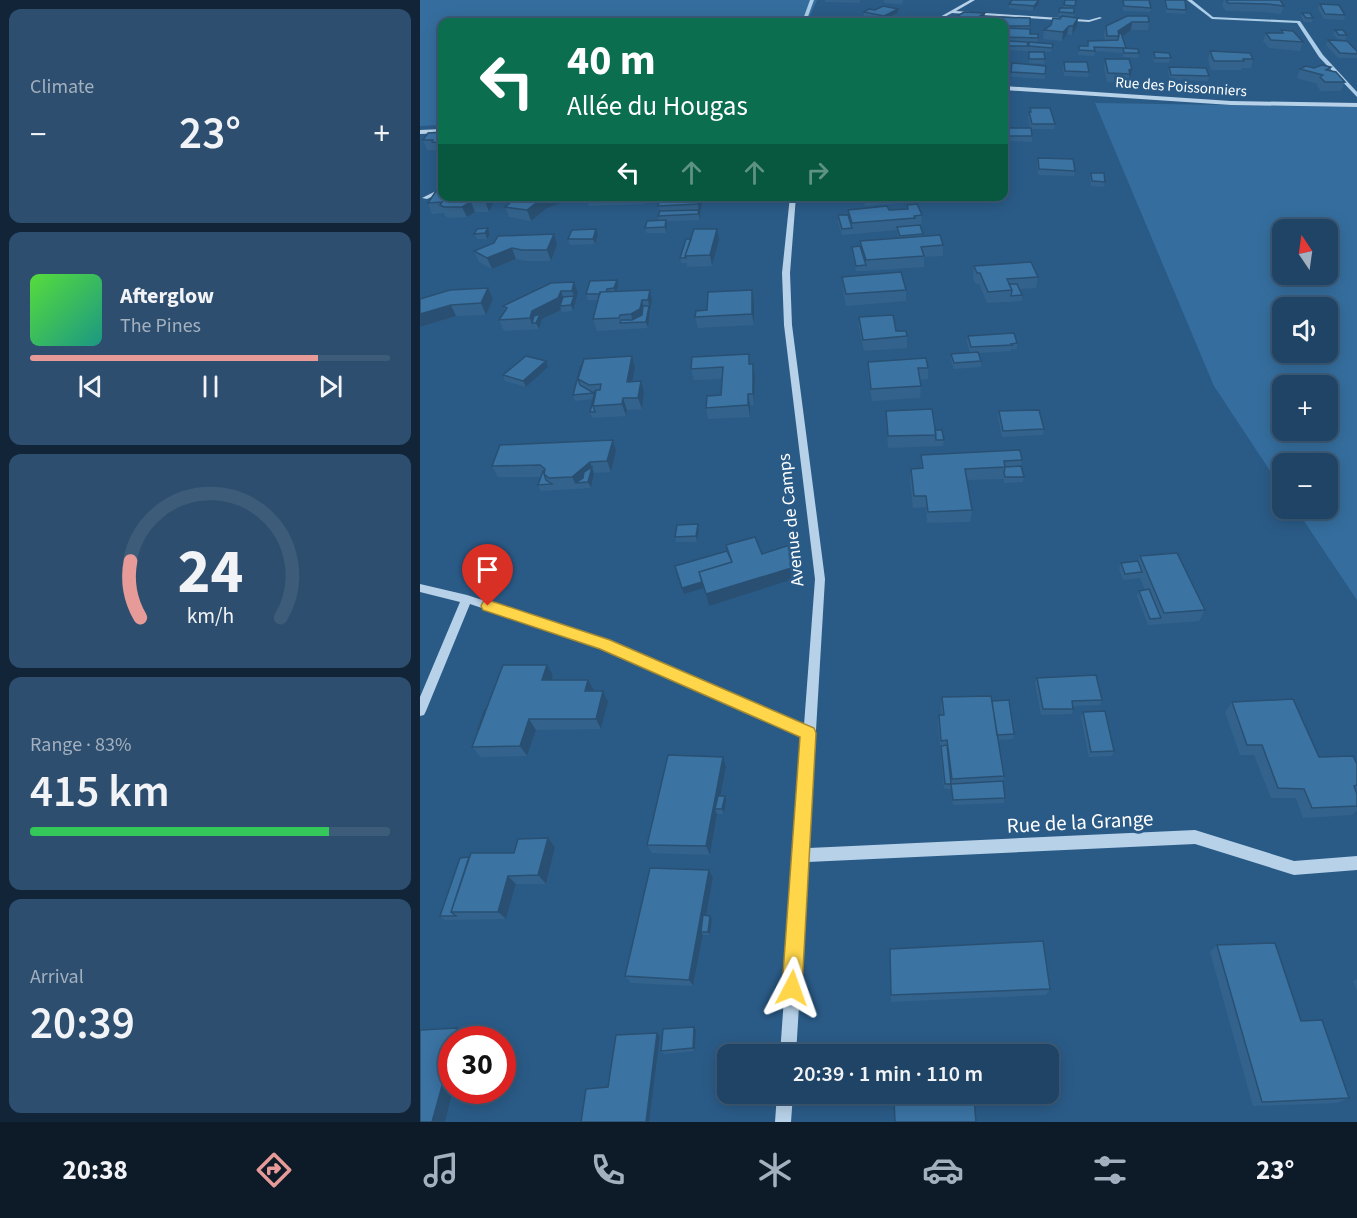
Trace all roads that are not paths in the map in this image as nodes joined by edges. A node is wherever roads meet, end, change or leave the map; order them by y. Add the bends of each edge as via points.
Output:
1 (973, 0) edge
2 (952, 12) junction
3 (941, 18) edge
4 (1100, 18) dead end
5 (1008, 88) edge
6 (1357, 105) edge
7 (438, 131) edge
8 (420, 132) edge
9 (438, 192) edge
10 (425, 198) dead end
11 (793, 201) edge
12 (420, 588) edge
13 (467, 599) junction
14 (420, 711) edge
15 (808, 733) junction
16 (800, 855) junction
17 (1357, 863) edge
18 (789, 1044) edge
19 (784, 1104) edge
20 (783, 1122) edge

1 - 2 street
2 - 3 street
2 - 4 street via 1089,21
5 - 6 street, Rue des Poissonniers via 1231,104
7 - 8 street
9 - 10 street
11 - 15 street, Avenue de Camps via 786,273 788,325 820,579
12 - 13 street
13 - 14 street
13 - 15 street via 605,644
15 - 16 street, Avenue de Camps
16 - 17 street, Rue de la Grange via 1195,837 1294,868
16 - 18 street, Avenue de Camps
19 - 20 street

